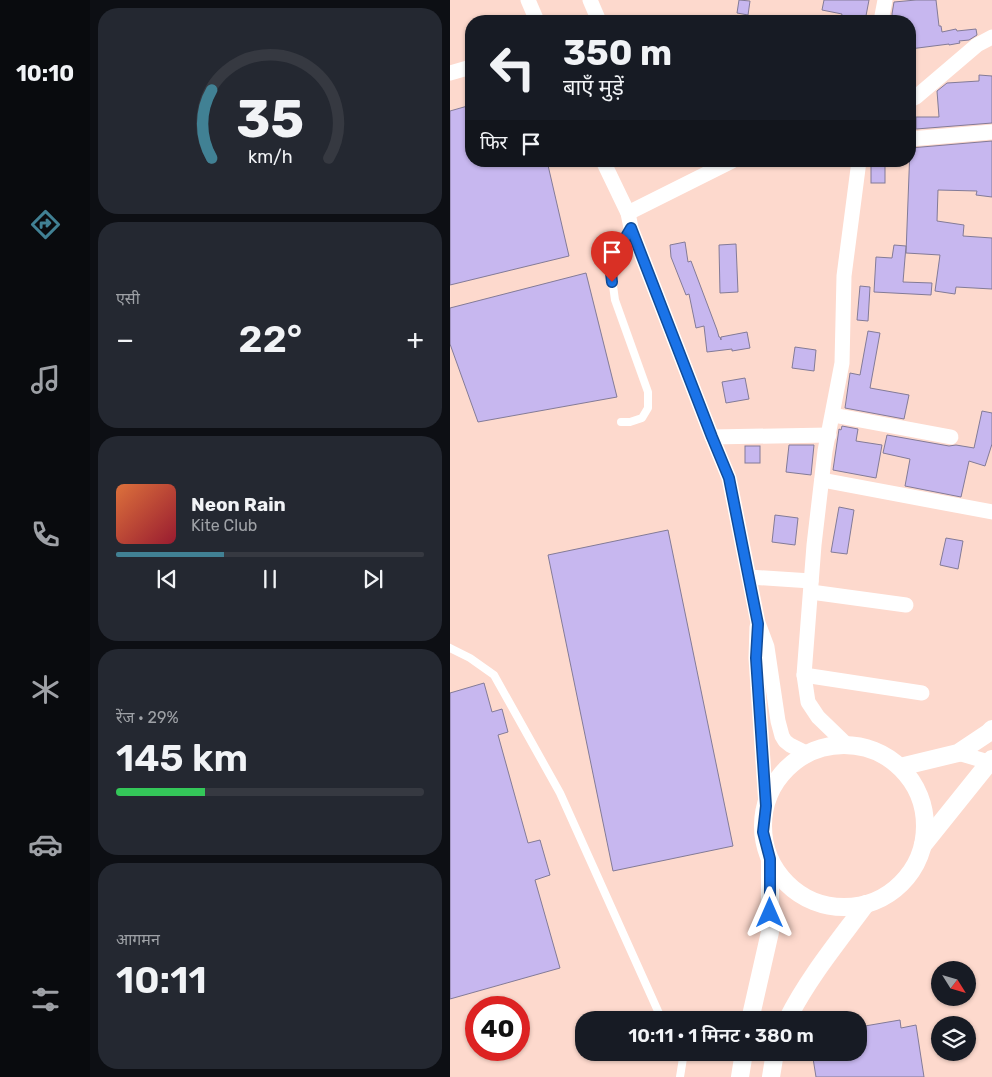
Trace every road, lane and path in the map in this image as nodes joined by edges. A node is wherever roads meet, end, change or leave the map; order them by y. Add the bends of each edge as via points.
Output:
1 (528, 0) edge
2 (590, 0) edge
3 (885, 0) edge
4 (534, 15) edge
5 (596, 15) edge
6 (882, 15) edge
7 (992, 37) edge
8 (465, 69) edge
9 (450, 73) edge
10 (916, 97) edge
11 (992, 132) edge
12 (916, 138) edge
13 (606, 167) edge
14 (720, 167) edge
15 (858, 167) edge
16 (628, 213) junction
17 (631, 228) junction
18 (833, 415) junction
19 (621, 422) dead end
20 (829, 435) junction
21 (712, 437) junction
22 (951, 437) dead end
23 (822, 480) junction
24 (992, 512) edge
25 (748, 577) junction
26 (811, 586) junction
27 (906, 605) dead end
28 (758, 624) junction
29 (450, 648) edge
30 (804, 674) junction
31 (922, 693) dead end
32 (992, 729) edge
33 (847, 745) junction
34 (811, 753) junction
35 (958, 753) junction
36 (991, 761) edge
37 (900, 767) junction
38 (766, 806) junction
39 (923, 845) junction
40 (770, 859) junction
41 (866, 904) junction
42 (658, 1011) edge
43 (752, 1011) edge
44 (792, 1011) edge
45 (683, 1061) edge
46 (743, 1061) edge
47 (774, 1061) edge
48 (680, 1077) edge
49 (740, 1077) edge
50 (771, 1077) edge

1 - 4 street
2 - 5 street
3 - 6 street
7 - 10 street via 977,45
8 - 9 street
11 - 12 street
13 - 16 street
14 - 16 street
15 - 18 street via 844,276 842,363
16 - 17 street
17 - 19 lane via 610,264 615,300 648,392 648,408 642,418
17 - 21 street
18 - 20 street
18 - 22 street
20 - 21 street
20 - 23 street
21 - 25 street via 729,478
23 - 24 street
23 - 26 street
25 - 26 street
25 - 28 street
26 - 27 street
26 - 30 street
28 - 34 street via 768,647 782,736 785,742
28 - 38 street via 756,658
29 - 42 lane via 494,674 560,793
30 - 31 street
30 - 33 street via 808,702 818,717
32 - 35 street
33 - 34 street
33 - 37 street via 866,748
34 - 38 street via 791,766 775,784
35 - 36 street
35 - 37 street
36 - 39 street
37 - 39 street via 922,803
38 - 40 street via 763,832
39 - 41 street via 903,882 886,896
40 - 41 street via 782,878 799,894 813,901 843,908
40 - 43 street via 770,932
41 - 44 street
45 - 48 lane
46 - 49 street
47 - 50 street

